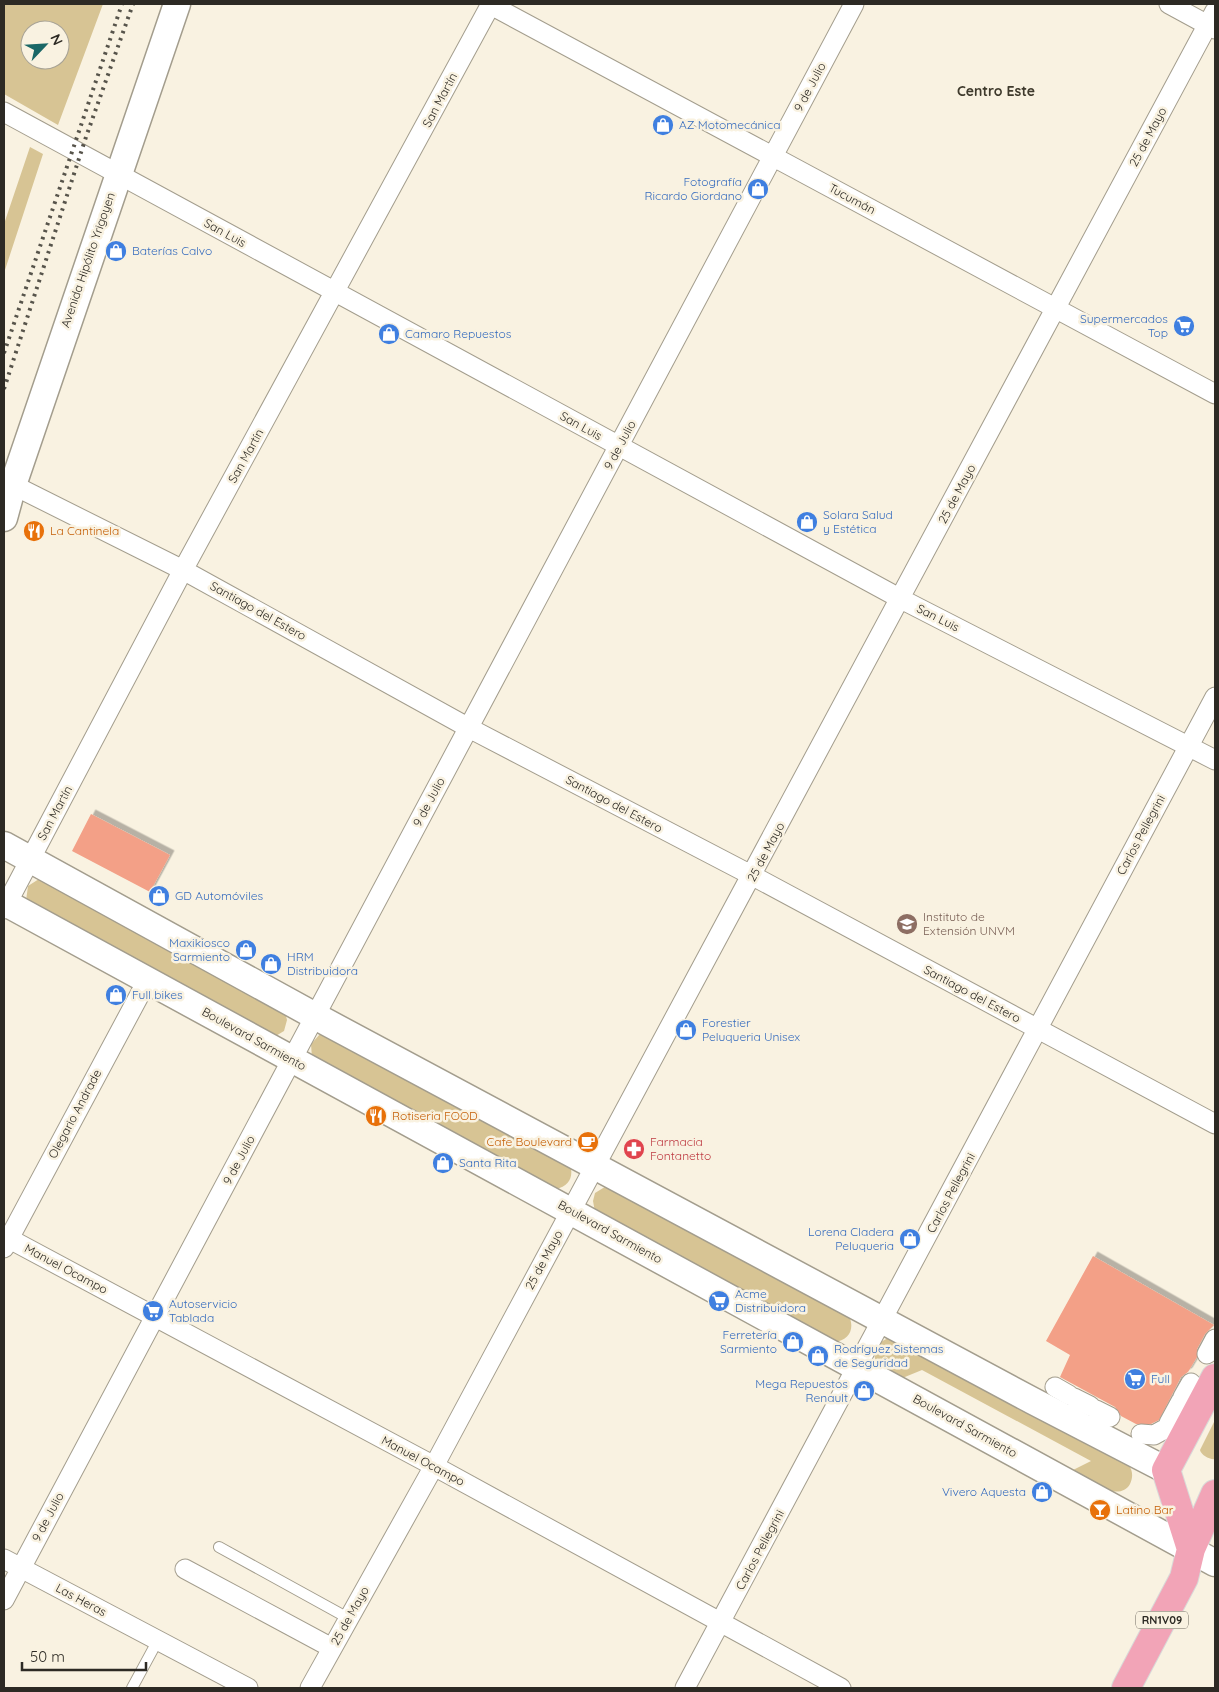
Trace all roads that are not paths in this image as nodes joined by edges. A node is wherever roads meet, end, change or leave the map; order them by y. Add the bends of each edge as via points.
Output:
1 (176, 4) edge
2 (490, 4) edge
3 (854, 4) edge
4 (1169, 4) edge
5 (1213, 22) edge
6 (4, 112) edge
7 (773, 156) junction
8 (117, 174) junction
9 (335, 293) junction
10 (1056, 308) junction
11 (1215, 394) edge
12 (618, 447) junction
13 (13, 485) junction
14 (4, 518) edge
15 (183, 570) junction
16 (901, 599) junction
17 (1215, 696) edge
18 (469, 728) junction
19 (1189, 746) junction
20 (1215, 760) edge
21 (4, 845) edge
22 (31, 859) junction
23 (753, 876) junction
24 (5, 905) edge
25 (147, 981) junction
26 (315, 1016) junction
27 (1037, 1029) junction
28 (293, 1060) junction
29 (1215, 1124) edge
30 (595, 1165) junction
31 (570, 1211) junction
32 (5, 1241) edge
33 (155, 1317) junction
34 (883, 1320) junction
35 (858, 1367) junction
36 (1199, 1375) edge
37 (1141, 1434) dead end
38 (434, 1466) junction
39 (1166, 1470) junction
40 (1215, 1495) edge
41 (219, 1547) dead end
42 (1191, 1549) junction
43 (4, 1559) edge
44 (1215, 1563) edge
45 (21, 1568) junction
46 (185, 1569) dead end
47 (4, 1600) edge
48 (348, 1618) junction
49 (720, 1624) junction
50 (158, 1640) junction
51 (332, 1648) junction
52 (132, 1688) edge
53 (248, 1688) edge
54 (310, 1688) edge
55 (685, 1688) edge
56 (841, 1688) edge
57 (1108, 1688) edge
58 (1126, 1688) edge

1 - 8 main road, Avenida Hipólito Yrigoyen
2 - 7 street, Tucumán
2 - 9 street, San Martín
3 - 7 street, 9 de Julio
4 - 5 street
5 - 10 street, 25 de Mayo
6 - 8 street, San Luis
7 - 10 street, Tucumán
7 - 12 street, 9 de Julio
8 - 9 street, San Luis
8 - 13 main road, Avenida Hipólito Yrigoyen
9 - 12 street, San Luis
9 - 15 street, San Martín
10 - 11 street, Tucumán
10 - 16 street, 25 de Mayo
12 - 16 street, San Luis
12 - 18 street, 9 de Julio
13 - 14 main road, Avenida Hipólito Yrigoyen
13 - 15 street, Santiago del Estero
15 - 18 street, Santiago del Estero
15 - 22 street, San Martín
16 - 19 street, San Luis
16 - 23 street, 25 de Mayo
17 - 19 street, Carlos Pellegrini
18 - 23 street, Santiago del Estero
18 - 26 street, 9 de Julio
19 - 20 street, San Luis
19 - 27 street, Carlos Pellegrini
21 - 22 main road
22 - 24 street, San Martín
22 - 26 main road
23 - 27 street, Santiago del Estero
23 - 30 street, 25 de Mayo
24 - 25 main road, Boulevard Sarmiento
25 - 28 main road, Boulevard Sarmiento
25 - 32 street, Olegario Andrade
26 - 28 street, 9 de Julio
26 - 30 main road
27 - 29 street, Santiago del Estero
27 - 34 street, Carlos Pellegrini
28 - 31 main road, Boulevard Sarmiento
28 - 33 street, 9 de Julio
30 - 31 street, 25 de Mayo
30 - 34 main road
31 - 35 main road, Boulevard Sarmiento
31 - 38 street, 25 de Mayo
32 - 33 street, Manuel Ocampo
33 - 38 street, Manuel Ocampo
33 - 45 street, 9 de Julio
34 - 35 street, Carlos Pellegrini
34 - 39 main road
35 - 42 main road, Boulevard Sarmiento
35 - 49 street, Carlos Pellegrini
36 - 37 street via 1166,1426 1154,1435
36 - 39 main road
38 - 48 street, 25 de Mayo
38 - 49 street, Manuel Ocampo
39 - 42 main road
40 - 42 main road, RN1V09
41 - 48 lane
42 - 44 main road, Boulevard Sarmiento
42 - 57 main road, RN1V09 via 1171,1572
42 - 58 main road, RN1V09 via 1184,1578
43 - 45 street, Las Heras
45 - 47 street, 9 de Julio
45 - 50 street, Las Heras
46 - 51 street
48 - 51 street, 25 de Mayo
49 - 55 street, Carlos Pellegrini
49 - 56 street, Manuel Ocampo
50 - 52 lane
50 - 53 street, Las Heras
51 - 54 street, 25 de Mayo

